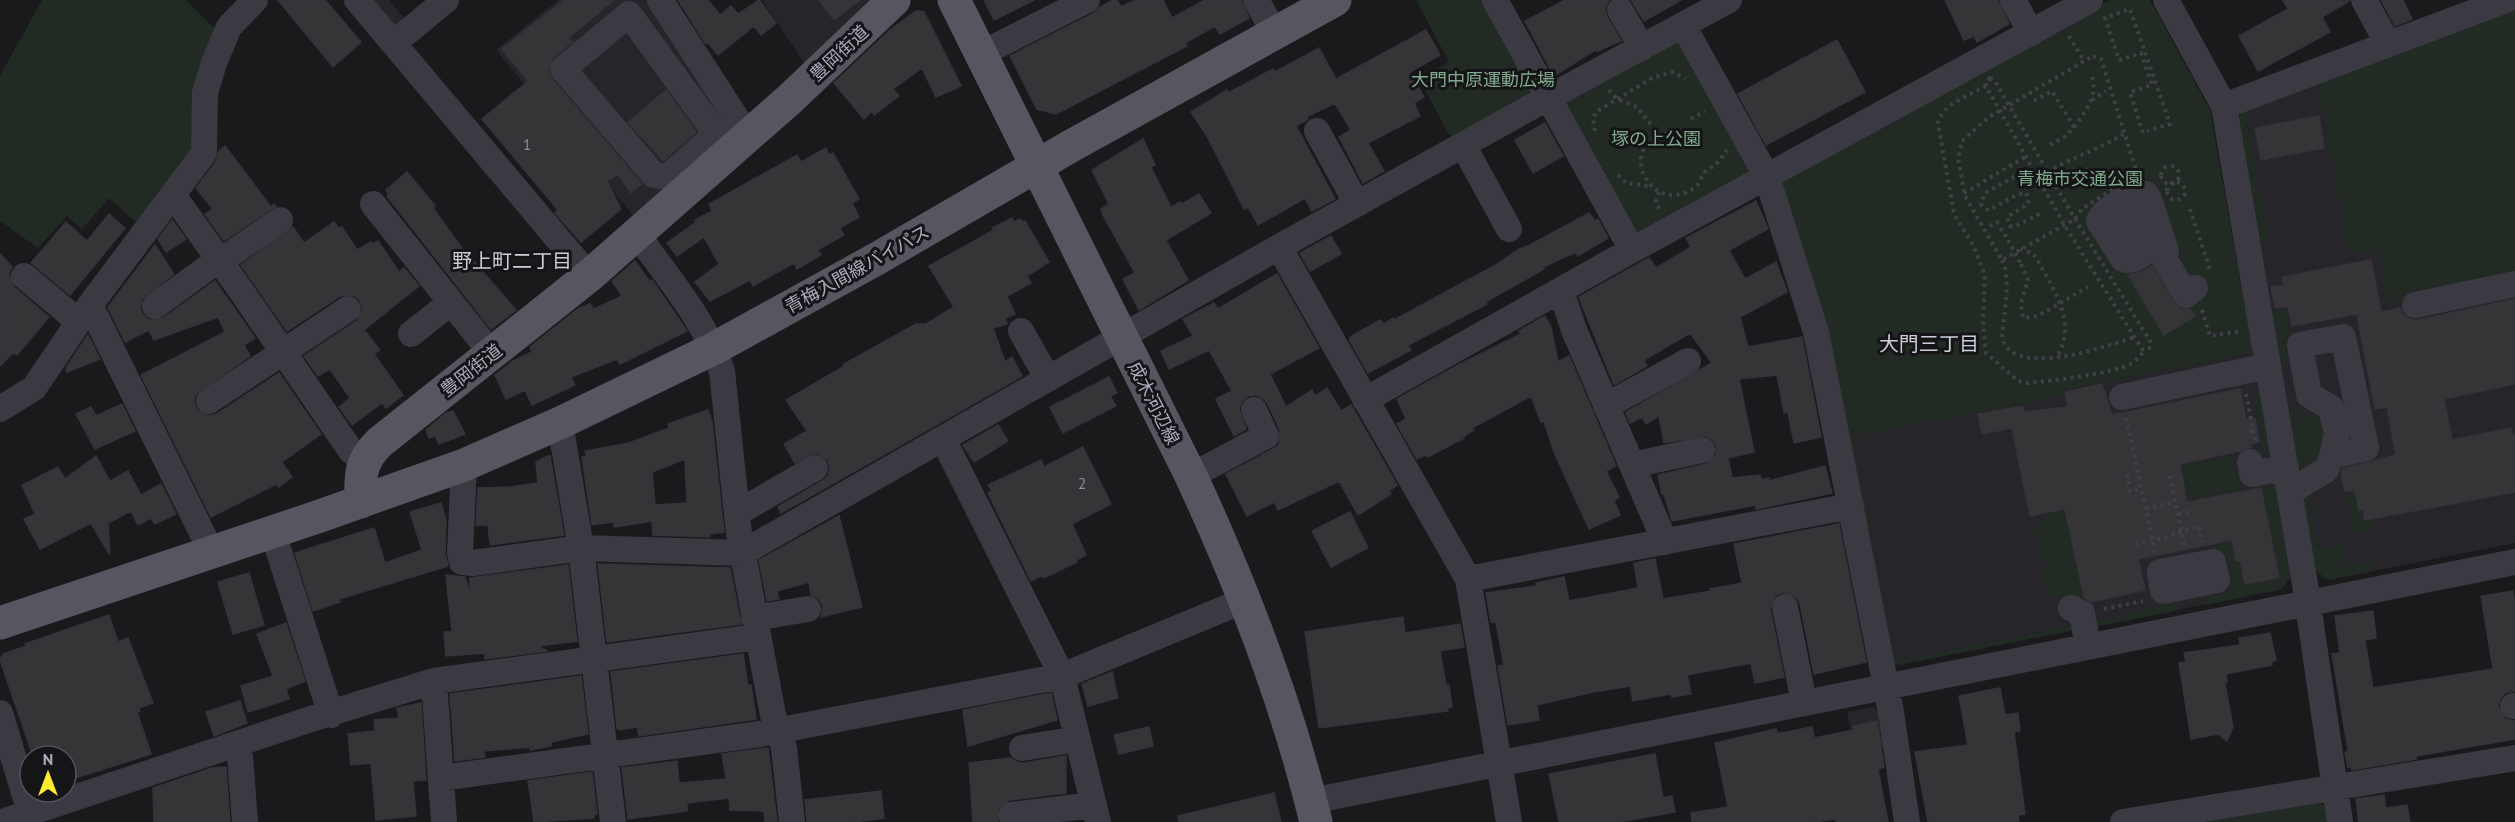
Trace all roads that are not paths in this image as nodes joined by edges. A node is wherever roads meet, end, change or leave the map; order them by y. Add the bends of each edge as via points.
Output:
1 (255, 0) edge
2 (357, 0) edge
3 (446, 0) edge
4 (660, 0) edge
5 (894, 0) edge
6 (954, 0) edge
7 (1087, 0) edge
8 (1256, 0) edge
9 (1495, 0) edge
10 (1729, 0) edge
11 (2013, 0) edge
12 (2090, 0) edge
13 (2166, 0) edge
14 (2364, 0) edge
15 (2506, 0) edge
16 (1319, 4) edge
17 (1048, 9) edge
18 (1620, 10) dead end
19 (1683, 25) junction
20 (1275, 33) junction
21 (2031, 33) junction
22 (394, 43) junction
23 (2388, 44) junction
24 (1642, 48) junction
25 (981, 54) junction
26 (1548, 98) junction
27 (2224, 106) junction
28 (1317, 132) dead end
29 (733, 139) junction
30 (1462, 145) junction
31 (1036, 167) junction
32 (1767, 177) junction
33 (676, 185) junction
34 (173, 195) junction
35 (1357, 204) junction
36 (2152, 208) dead end
37 (280, 220) dead end
38 (378, 221) dead end
39 (1509, 229) dead end
40 (637, 234) junction
41 (1279, 247) junction
42 (1632, 250) junction
43 (221, 261) junction
44 (24, 276) dead end
45 (589, 276) junction
46 (2203, 279) road end
47 (2515, 284) edge
48 (1560, 291) junction
49 (450, 303) junction
50 (2415, 305) dead end
51 (155, 306) dead end
52 (348, 309) dead end
53 (85, 313) junction
54 (1021, 331) dead end
55 (411, 334) dead end
56 (1121, 337) junction
57 (715, 348) junction
58 (284, 352) junction
59 (492, 354) junction
60 (1688, 361) dead end
61 (2270, 377) junction
62 (1048, 379) junction
63 (2306, 381) junction
64 (2122, 397) road end
65 (1365, 400) junction
66 (209, 401) dead end
67 (1606, 406) junction
68 (0, 409) edge
69 (1254, 410) dead end
70 (560, 423) junction
71 (943, 439) junction
72 (1702, 450) dead end
73 (2252, 452) road end
74 (2332, 456) junction
75 (364, 461) junction
76 (464, 465) junction
77 (1632, 465) junction
78 (815, 468) dead end
79 (1191, 476) junction
80 (2287, 478) junction
81 (361, 502) junction
82 (1851, 506) junction
83 (737, 513) junction
84 (273, 533) junction
85 (1665, 542) junction
86 (582, 548) junction
87 (212, 553) junction
88 (742, 554) junction
89 (2515, 561) edge
90 (1468, 579) junction
91 (2175, 589) road end
92 (1245, 600) junction
93 (2308, 603) junction
94 (1785, 607) dead end
95 (808, 609) dead end
96 (2077, 611) road end
97 (0, 623) edge
98 (2195, 625) junction
99 (756, 628) junction
100 (2088, 647) junction
101 (596, 657) junction
102 (1062, 676) junction
103 (434, 681) junction
104 (1886, 686) junction
105 (1804, 702) junction
106 (0, 713) edge
107 (331, 715) junction
108 (779, 730) junction
109 (1078, 739) junction
110 (239, 743) junction
111 (1022, 748) dead end
112 (607, 755) junction
113 (2515, 758) edge
114 (1499, 763) junction
115 (441, 778) junction
116 (2335, 788) junction
117 (1313, 811) edge
118 (1096, 814) edge
119 (1011, 815) dead end
120 (33, 817) edge
121 (2164, 819) edge
122 (2, 822) edge
123 (245, 822) edge
124 (444, 822) edge
125 (613, 822) edge
126 (792, 822) edge
127 (1509, 822) edge
128 (1907, 822) edge
129 (2123, 822) edge
130 (2340, 822) edge

1 - 34 street via 229,27 205,93 204,153
2 - 22 street
3 - 22 street
4 - 29 street
5 - 29 main road, 豊岡街道
6 - 25 main road, 成木河辺線
7 - 17 street
8 - 20 street
9 - 26 street
10 - 19 street
11 - 21 street
12 - 21 street
13 - 27 street
14 - 23 street
15 - 23 street
16 - 20 main road, 青梅入間線バイパス
17 - 25 street
18 - 24 street
19 - 24 street
19 - 32 street
20 - 31 main road, 青梅入間線バイパス
21 - 32 street via 1984,76
22 - 45 street
23 - 27 street
24 - 26 street
25 - 31 main road, 成木河辺線
26 - 30 street
26 - 42 street
27 - 61 street
28 - 35 street
29 - 33 main road, 豊岡街道
29 - 33 street via 712,128 629,14 563,69 654,175
30 - 35 street
30 - 39 street
31 - 56 main road, 成木河辺線
31 - 57 main road, 青梅入間線バイパス
32 - 42 street
32 - 82 street via 1816,332
33 - 40 main road, 豊岡街道
34 - 43 street
34 - 53 street
35 - 41 street
36 - 46 street via 2166,251 2165,260 2186,295
37 - 43 street
38 - 49 street
40 - 45 main road, 豊岡街道
40 - 57 street
41 - 56 street
41 - 65 street
42 - 48 street
43 - 51 street
43 - 58 street
44 - 53 street
45 - 59 main road, 豊岡街道
47 - 50 street
48 - 65 street
48 - 67 street
49 - 55 street
49 - 59 street
52 - 58 street
53 - 68 street via 34,388
53 - 87 street
54 - 62 street
56 - 62 street
56 - 79 main road, 成木河辺線
57 - 70 main road, 青梅入間線バイパス
57 - 83 street via 722,371
58 - 66 street
58 - 75 street via 351,451
59 - 75 main road, 豊岡街道 via 380,442
60 - 67 street
61 - 63 street
61 - 64 street
61 - 80 street
62 - 71 street
63 - 74 street via 2309,395 2331,408 2337,433
63 - 74 street via 2301,345 2343,337 2366,448
65 - 90 street
67 - 77 street
69 - 79 street via 1266,436
70 - 76 main road, 青梅入間線バイパス
70 - 86 street
71 - 88 street
71 - 102 street
72 - 77 street
73 - 80 street via 2252,474
74 - 80 street via 2326,470 2299,486
75 - 81 main road
76 - 81 main road, 青梅入間線バイパス
76 - 86 street via 462,562
77 - 85 street
78 - 83 street
79 - 92 main road, 成木河辺線
80 - 93 street
81 - 84 main road
82 - 85 street
82 - 104 street
83 - 88 street
84 - 87 main road
84 - 107 street
85 - 90 street
86 - 88 street
86 - 101 street
87 - 97 main road
88 - 99 street
89 - 93 street
90 - 114 street
91 - 98 street
92 - 102 street
92 - 117 main road, 成木河辺線 via 1283,701
93 - 98 street
93 - 116 street
94 - 105 street
95 - 99 street
96 - 100 street
98 - 100 street
99 - 101 street
99 - 108 street
100 - 104 street
101 - 103 street
101 - 112 street
102 - 108 street
102 - 109 street
103 - 107 street
103 - 115 street
104 - 105 street
104 - 128 street
105 - 114 street
106 - 120 street
107 - 110 street
108 - 112 street
108 - 126 street
109 - 111 street
109 - 118 street
110 - 120 street
110 - 123 street
112 - 115 street
112 - 125 street
113 - 116 street
114 - 117 street
114 - 127 street
115 - 124 street
116 - 121 street
116 - 130 street
118 - 119 street
120 - 122 street
121 - 129 street

